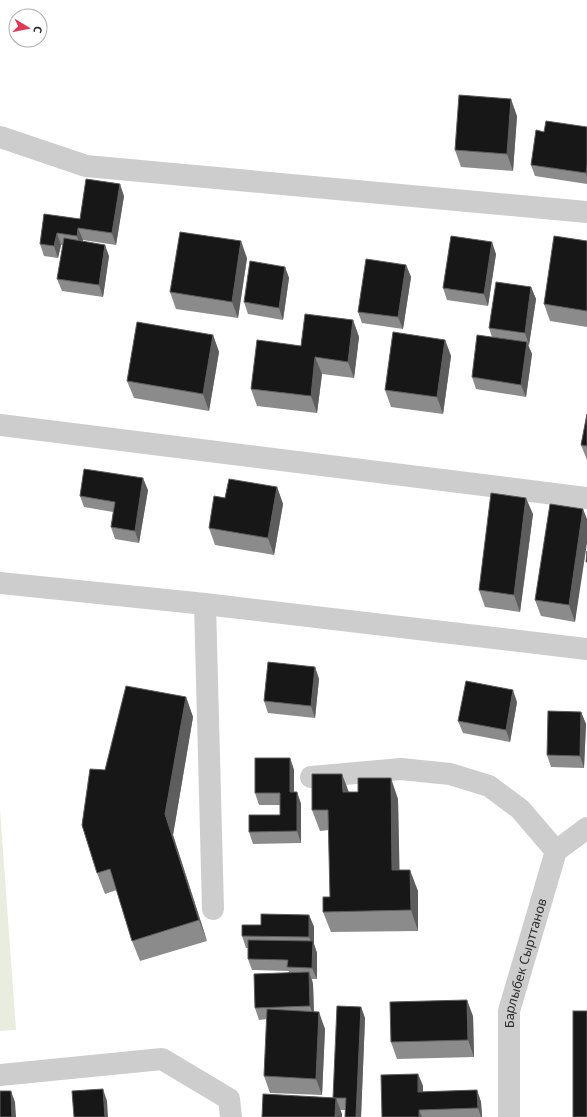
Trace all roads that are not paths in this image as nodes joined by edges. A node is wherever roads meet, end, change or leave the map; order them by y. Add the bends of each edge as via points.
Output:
1 (0, 137) edge
2 (587, 212) edge
3 (0, 425) edge
4 (587, 498) edge
5 (0, 583) edge
6 (205, 604) junction
7 (587, 648) edge
8 (311, 777) edge
9 (587, 828) edge
10 (556, 851) junction
11 (213, 909) dead end
12 (0, 1075) edge
13 (231, 1117) edge
14 (509, 1117) edge

1 - 2 street via 86,166
3 - 4 street
5 - 6 street
6 - 7 street
6 - 11 street
8 - 10 street via 400,769 450,774 489,786 520,808
9 - 10 street
10 - 14 street, Барлыбек Сырттанов via 509,1010
12 - 13 street via 162,1059 229,1098

